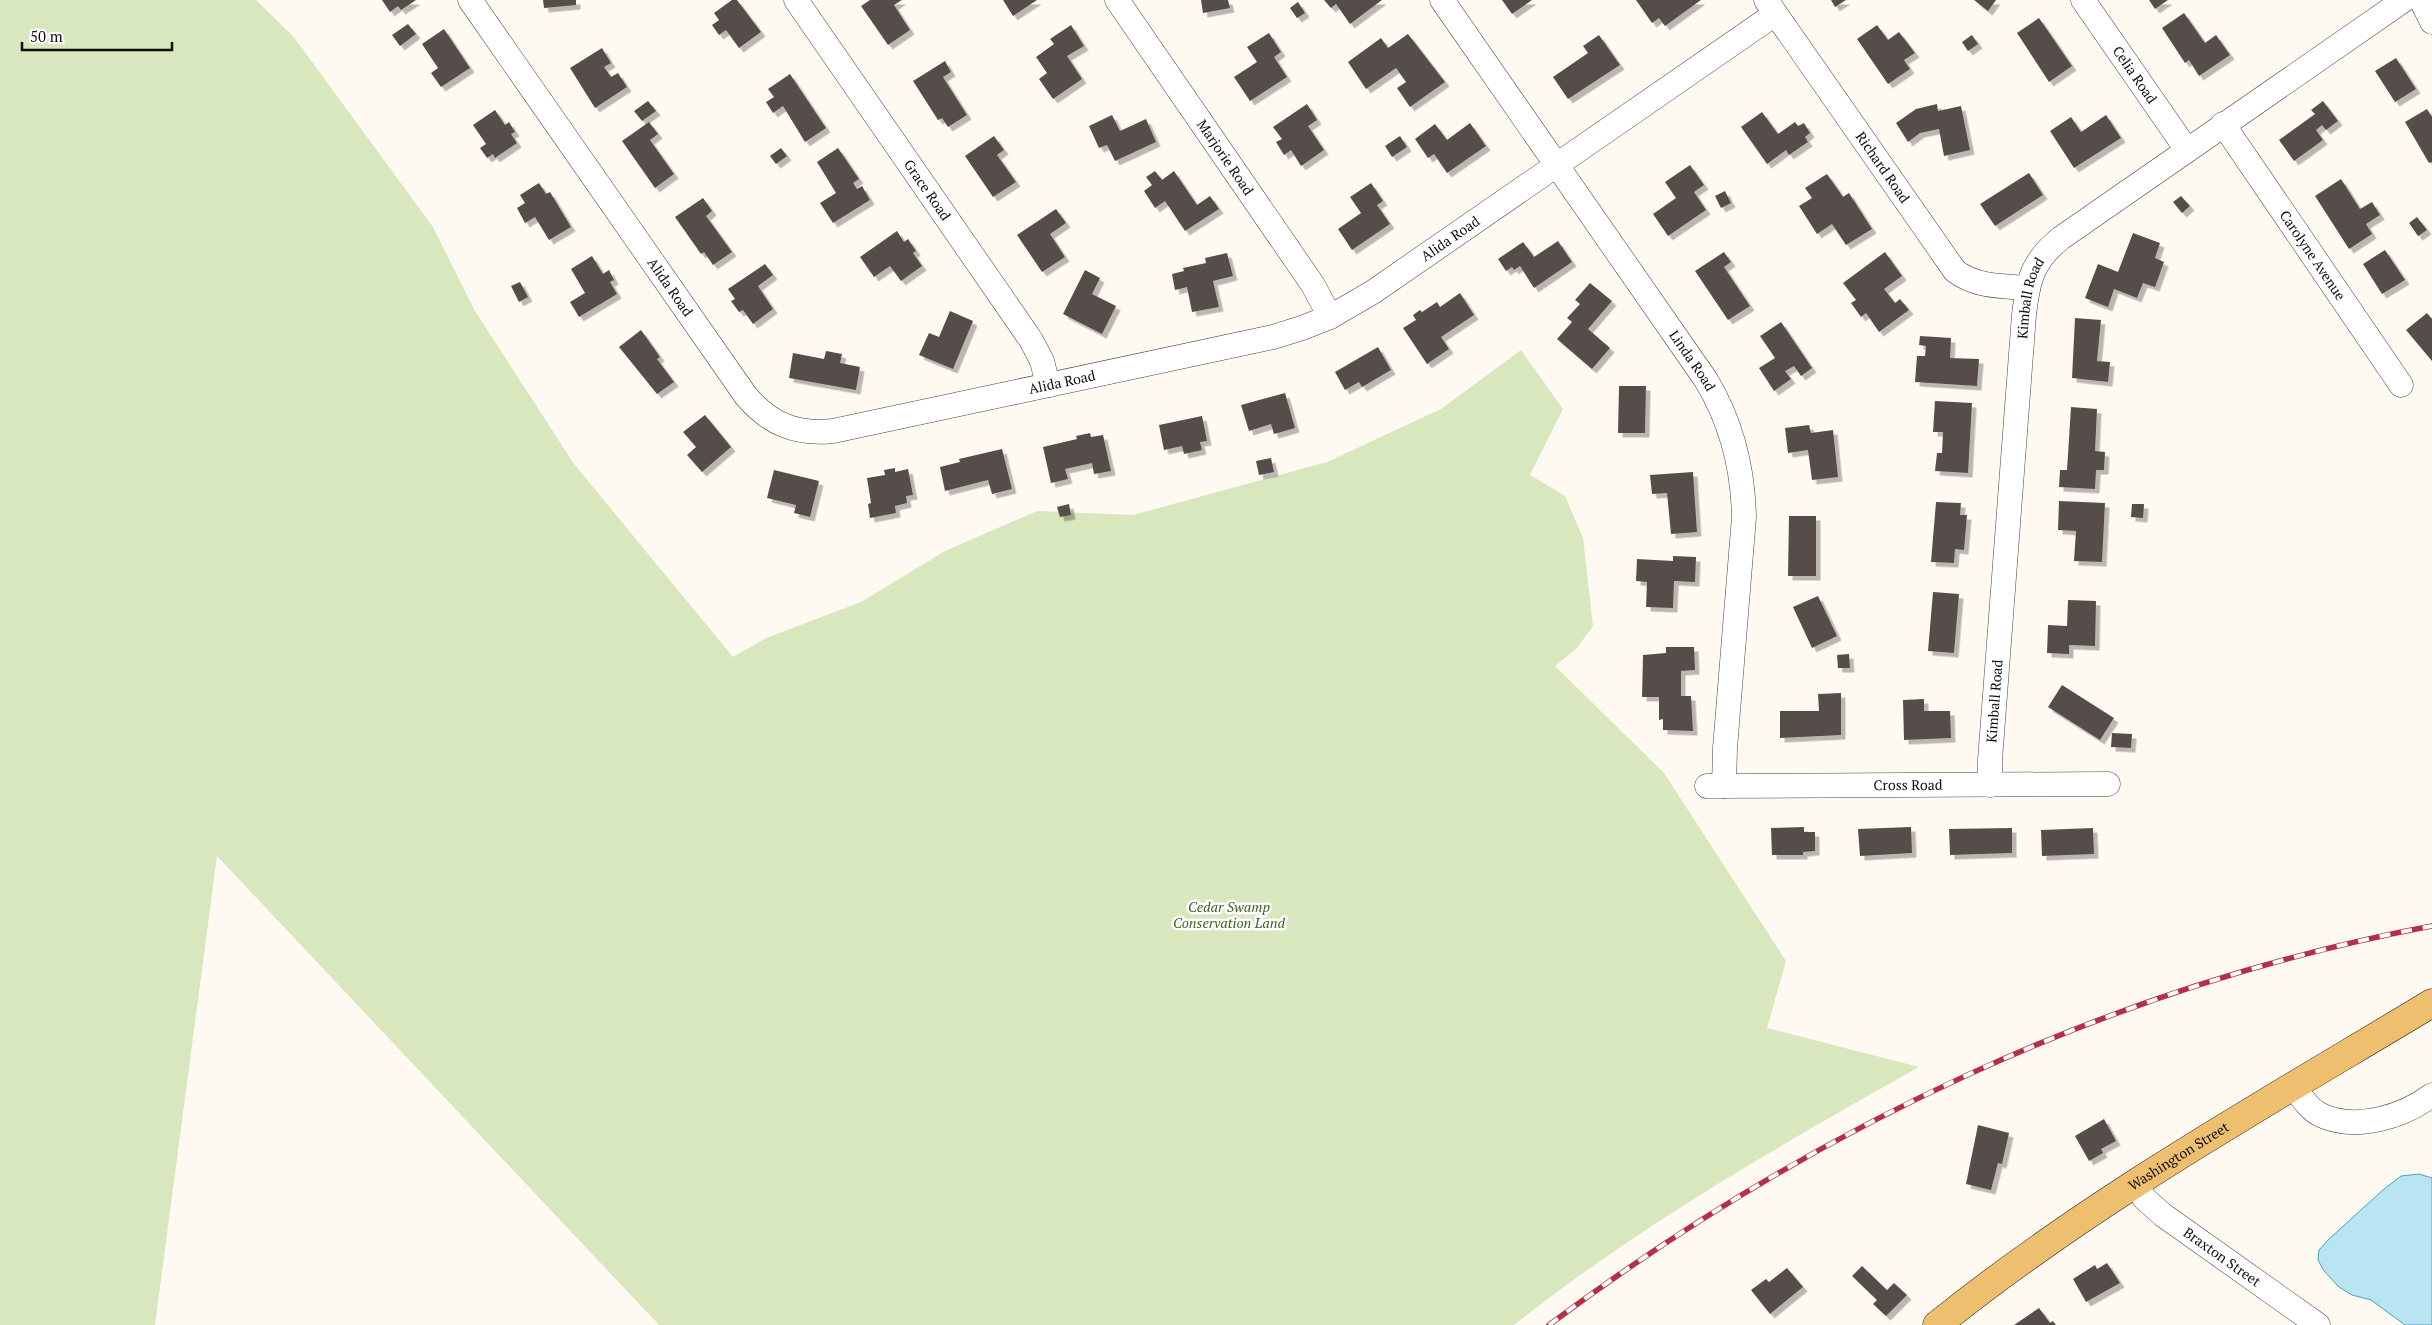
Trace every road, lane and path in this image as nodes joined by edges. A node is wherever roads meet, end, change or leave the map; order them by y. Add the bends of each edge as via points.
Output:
1 (470, 0) edge
2 (796, 0) edge
3 (1116, 0) edge
4 (1442, 0) edge
5 (2083, 0) edge
6 (2404, 0) edge
7 (2421, 0) edge
8 (1770, 7) edge
9 (2432, 22) edge
10 (2223, 124) junction
11 (2187, 150) junction
12 (1557, 166) junction
13 (2028, 288) junction
14 (1330, 317) junction
15 (1048, 385) junction
16 (2401, 385) dead end
17 (2108, 784) dead end
18 (1990, 785) junction
19 (1716, 786) joint
20 (2432, 1003) edge
21 (2294, 1086) junction
22 (2432, 1095) edge
23 (2134, 1183) junction
24 (1937, 1325) edge
25 (2318, 1325) edge

1 - 15 street, Alida Road via 746,396 769,418 799,431 833,431
2 - 15 street, Grace Road via 1032,340
3 - 14 street, Marjorie Road via 1313,285
4 - 12 street, Linda Road
5 - 11 street, Celia Road
6 - 10 street, Kimball Road
7 - 9 street
8 - 12 street, Alida Road
8 - 13 street, Richard Road via 1955,271 1981,284
10 - 11 street, Kimball Road
10 - 16 street, Carolyne Avenue
11 - 13 street, Kimball Road via 2051,246 2036,264
12 - 14 street, Alida Road via 1373,292
12 - 19 street, Linda Road via 1706,380 1734,438 1744,517 1725,748
13 - 18 street, Kimball Road
14 - 15 street, Alida Road via 1273,337
17 - 18 street, Cross Road
18 - 19 street, Cross Road
20 - 21 main road, Washington Street
21 - 22 street via 2315,1111 2346,1121 2394,1116
21 - 23 main road, Washington Street
23 - 24 main road, Washington Street via 2053,1238
23 - 25 street, Braxton Street via 2145,1199 2163,1215

